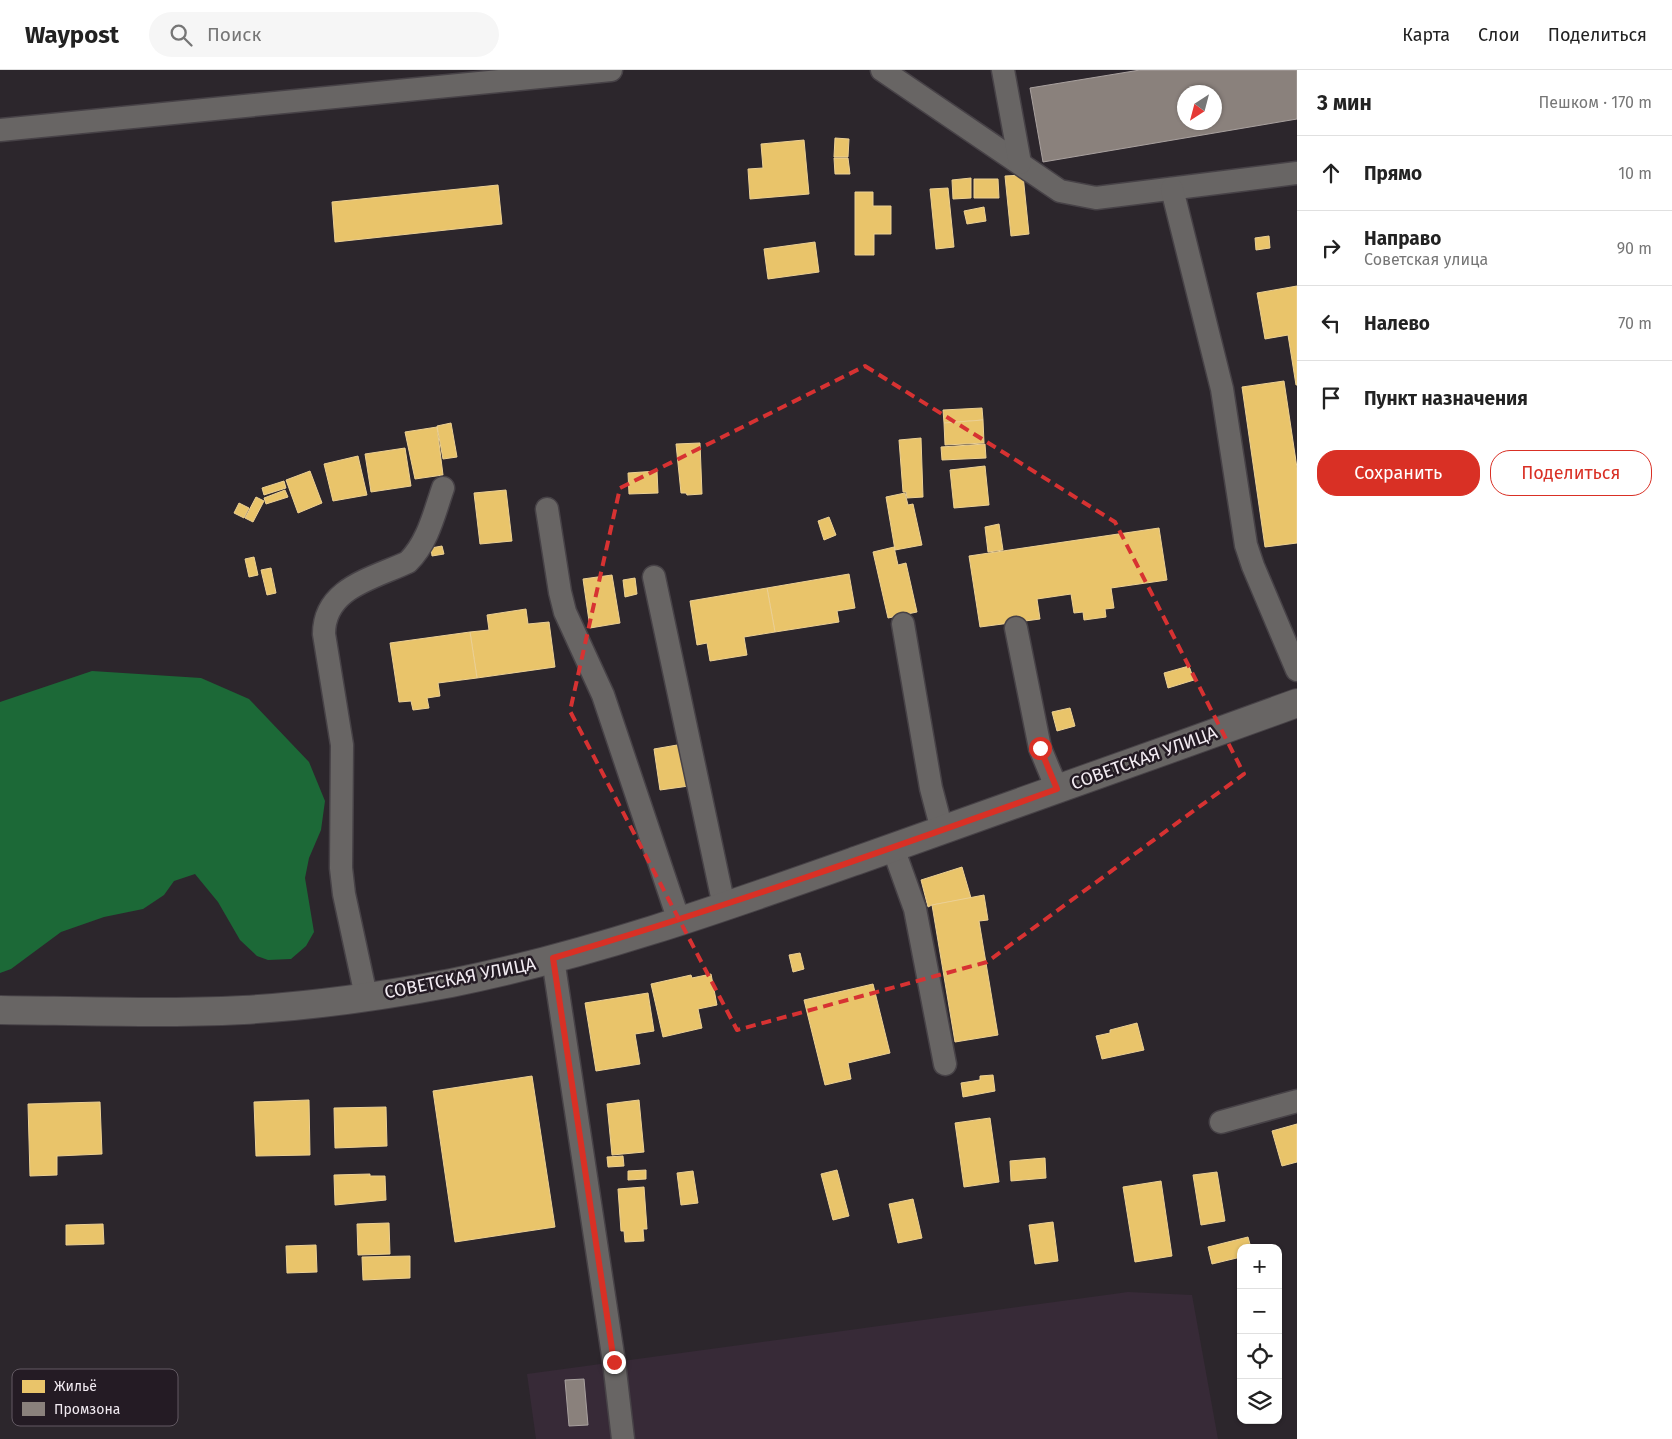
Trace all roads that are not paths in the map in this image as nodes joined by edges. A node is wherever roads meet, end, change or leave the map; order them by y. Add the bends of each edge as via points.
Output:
1 (611, 70) edge
2 (882, 70) edge
3 (1003, 70) edge
4 (0, 130) edge
5 (1020, 163) junction
6 (1297, 174) edge
7 (1172, 189) junction
8 (443, 488) dead end
9 (547, 509) dead end
10 (654, 577) dead end
11 (902, 624) dead end
12 (1016, 628) dead end
13 (1297, 670) edge
14 (1297, 703) edge
15 (1057, 789) junction
16 (942, 830) junction
17 (893, 848) junction
18 (724, 906) junction
19 (679, 921) junction
20 (553, 958) junction
21 (366, 996) junction
22 (0, 1010) edge
23 (945, 1064) dead end
24 (1297, 1101) edge
25 (1220, 1122) dead end
26 (623, 1439) edge

1 - 4 lane
2 - 5 lane
3 - 5 lane
5 - 7 lane via 1060,191 1079,196 1096,198
6 - 7 lane
7 - 13 lane via 1222,389 1246,545
8 - 21 lane via 422,545 415,555 408,562 343,593 330,606 324,622 342,740 342,877
9 - 19 lane via 565,612 603,695
10 - 18 lane
11 - 16 lane via 931,788
12 - 15 lane via 1040,748
14 - 15 street, СОВЕТСКАЯ УЛИЦА
15 - 16 street, СОВЕТСКАЯ УЛИЦА
16 - 17 street, СОВЕТСКАЯ УЛИЦА
17 - 18 street, СОВЕТСКАЯ УЛИЦА
17 - 23 lane via 915,909
18 - 19 street, СОВЕТСКАЯ УЛИЦА
19 - 20 street, СОВЕТСКАЯ УЛИЦА
20 - 21 street, СОВЕТСКАЯ УЛИЦА via 447,983
20 - 26 lane via 613,1352
21 - 22 street, СОВЕТСКАЯ УЛИЦА via 244,1010
24 - 25 lane

